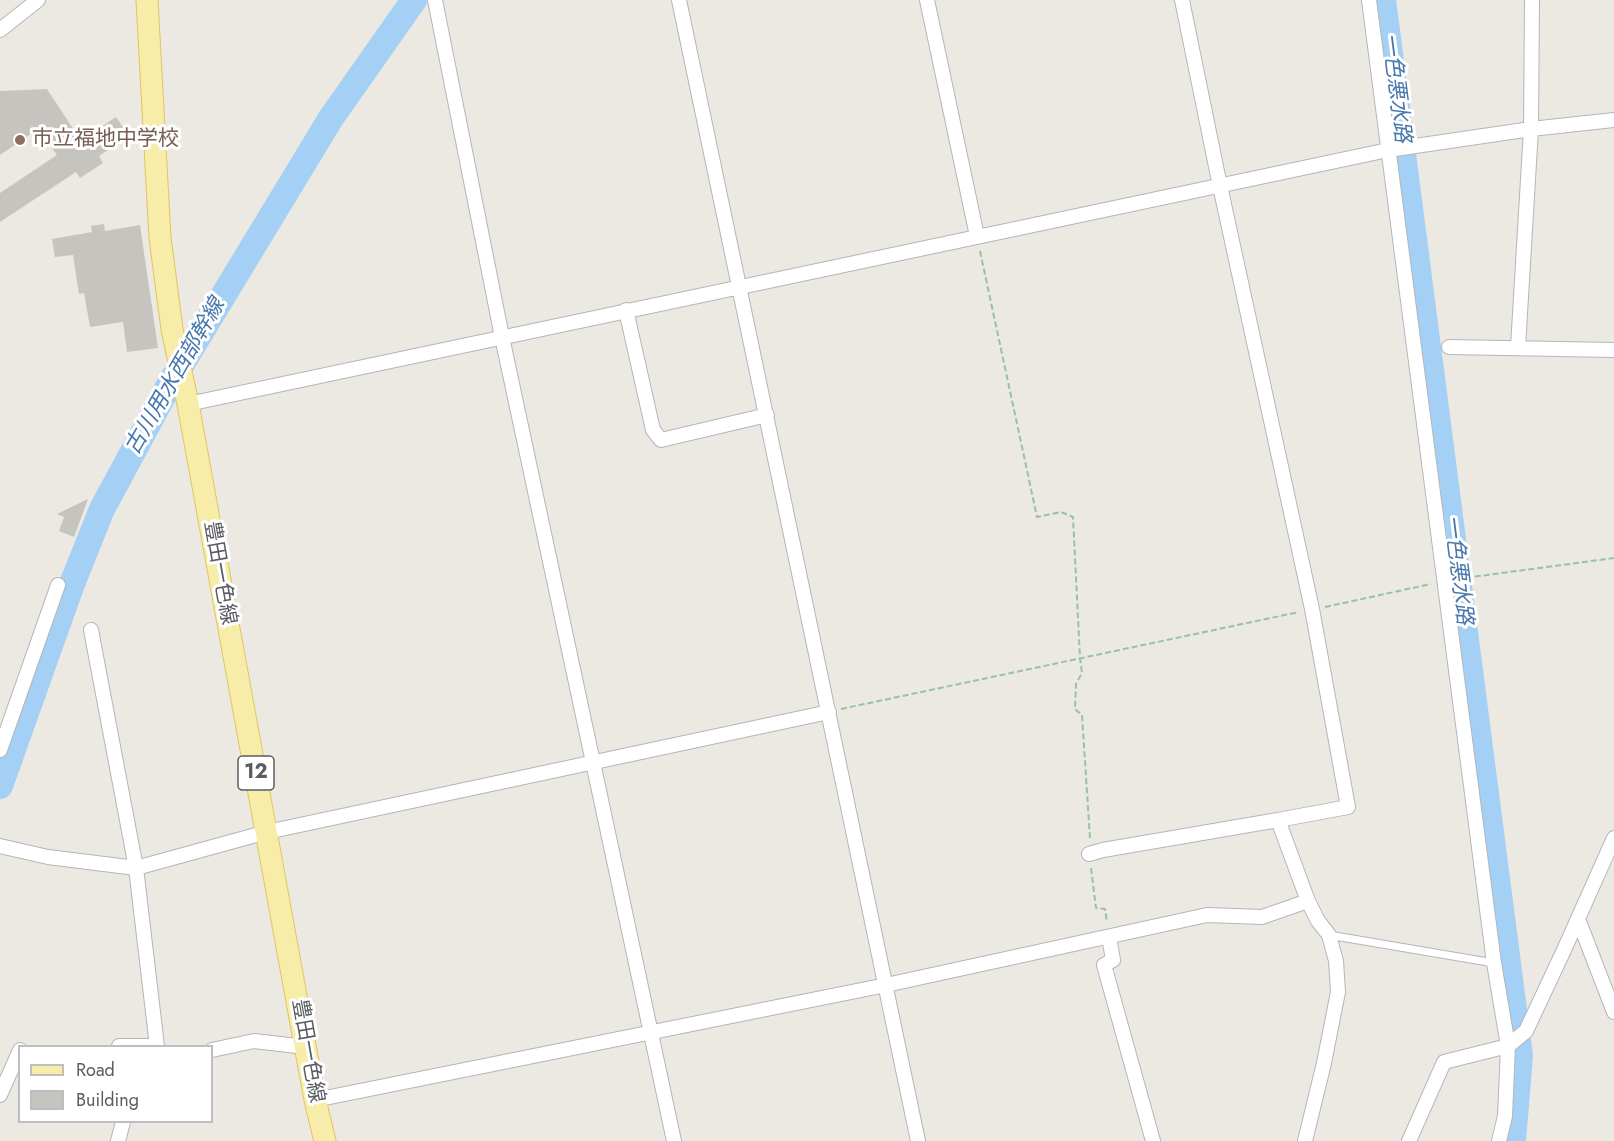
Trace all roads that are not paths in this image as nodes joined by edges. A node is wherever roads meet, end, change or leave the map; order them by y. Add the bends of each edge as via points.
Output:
1 (38, 0) edge
2 (147, 0) edge
3 (435, 0) edge
4 (679, 0) edge
5 (927, 0) edge
6 (1182, 0) edge
7 (1369, 0) edge
8 (1532, 0) edge
9 (0, 30) edge
10 (1614, 120) edge
11 (1531, 129) junction
12 (1388, 150) junction
13 (1220, 186) junction
14 (977, 237) junction
15 (740, 286) junction
16 (626, 310) junction
17 (502, 337) junction
18 (1449, 347) dead end
19 (1518, 347) junction
20 (1614, 350) edge
21 (188, 404) junction
22 (767, 415) junction
23 (58, 585) dead end
24 (91, 630) dead end
25 (829, 712) junction
26 (0, 750) edge
27 (593, 762) junction
28 (1278, 820) junction
29 (267, 832) junction
30 (1614, 838) edge
31 (0, 846) edge
32 (1089, 854) road end
33 (136, 868) junction
34 (1308, 901) junction
35 (1578, 920) junction
36 (1329, 935) junction
37 (1109, 937) junction
38 (1494, 963) junction
39 (886, 985) junction
40 (1614, 1012) edge
41 (650, 1033) junction
42 (157, 1045) edge
43 (1509, 1046) junction
44 (306, 1047) junction
45 (213, 1050) edge
46 (18, 1054) edge
47 (0, 1095) edge
48 (315, 1100) junction
49 (123, 1123) edge
50 (118, 1141) edge
51 (325, 1141) edge
52 (674, 1141) edge
53 (918, 1141) edge
54 (1153, 1141) edge
55 (1305, 1141) edge
56 (1408, 1141) edge
57 (1499, 1141) edge

1 - 9 street
2 - 21 main road, 豊田一色線 / 12 via 160,238 172,330
3 - 17 street
4 - 15 street
5 - 14 street
6 - 13 street
7 - 12 street
8 - 11 street
10 - 11 street
11 - 12 street
11 - 19 street
12 - 13 street
12 - 38 street
13 - 14 street
13 - 28 street via 1312,609 1348,807
14 - 15 street
15 - 16 street
15 - 22 street
16 - 17 street
16 - 22 street via 653,430 661,440
17 - 21 street
17 - 27 street
18 - 19 street
19 - 20 street
21 - 29 main road, 豊田一色線 / 12
22 - 25 street
23 - 26 street
24 - 33 street
25 - 27 street
25 - 39 street
27 - 29 street
27 - 41 street
28 - 32 street
28 - 34 street
29 - 33 street
29 - 44 main road, 豊田一色線 / 12
30 - 35 street
31 - 33 street via 48,857
33 - 42 street
34 - 36 street
34 - 37 street via 1262,918 1207,915
35 - 40 street
35 - 43 street via 1526,1030
36 - 38 lane
36 - 55 street via 1338,992
37 - 39 street
37 - 54 street via 1113,960 1104,964
38 - 43 street
39 - 41 street
39 - 53 street
41 - 48 street
41 - 52 street
43 - 56 street via 1444,1062
43 - 57 street via 1505,1116
44 - 45 street via 254,1041
44 - 48 main road, 豊田一色線 / 12
46 - 47 street
48 - 51 main road, 豊田一色線 / 12
49 - 50 street

